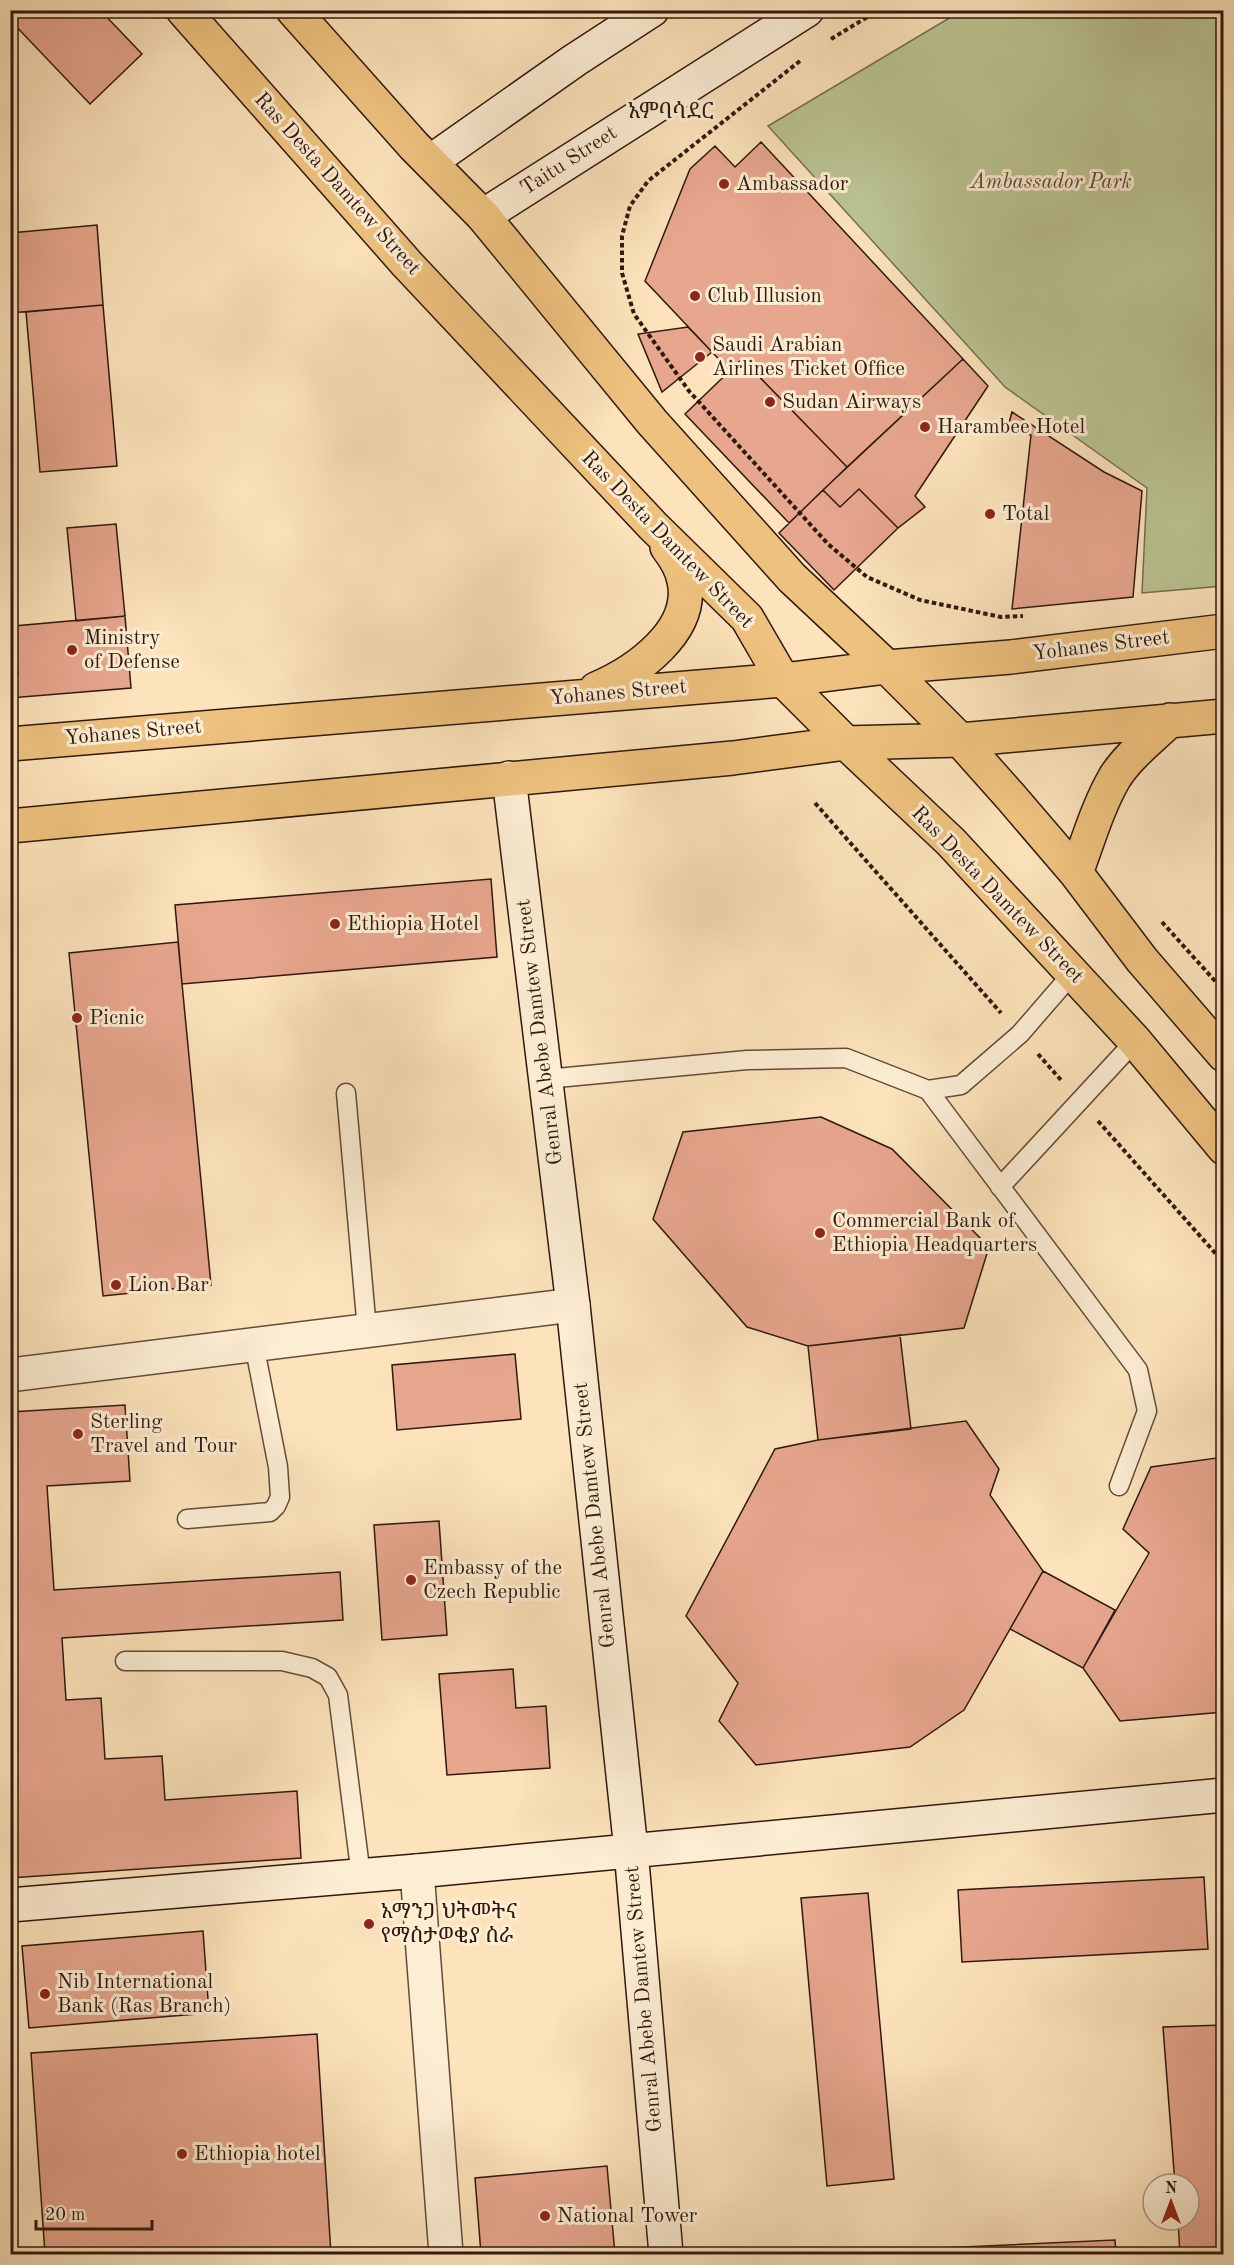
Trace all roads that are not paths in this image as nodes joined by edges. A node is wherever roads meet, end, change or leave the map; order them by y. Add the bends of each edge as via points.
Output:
1 (183, 10) edge
2 (293, 10) edge
3 (652, 10) edge
4 (807, 10) edge
5 (430, 162) junction
6 (483, 216) junction
7 (653, 526) junction
8 (1224, 631) edge
9 (887, 667) junction
10 (783, 680) junction
11 (579, 697) junction
12 (1224, 716) edge
13 (1170, 720) junction
14 (960, 740) junction
15 (846, 743) junction
16 (10, 744) edge
17 (510, 778) junction
18 (10, 826) edge
19 (1076, 873) junction
20 (1072, 974) junction
21 (1135, 1041) junction
22 (1224, 1055) edge
23 (546, 1079) junction
24 (928, 1090) junction
25 (346, 1093) dead end
26 (1224, 1148) edge
27 (1000, 1187) junction
28 (573, 1305) junction
29 (367, 1330) junction
30 (254, 1344) junction
31 (10, 1375) edge
32 (1119, 1486) dead end
33 (187, 1519) dead end
34 (124, 1661) dead end
35 (1224, 1795) edge
36 (631, 1850) junction
37 (417, 1871) junction
38 (361, 1875) junction
39 (10, 1905) edge
40 (446, 2254) edge
41 (666, 2254) edge

1 - 7 main road, Ras Desta Damtew Street via 369,222
2 - 5 main road
3 - 5 main road
4 - 6 main road, Taitu Street
5 - 6 main road
6 - 9 main road via 652,422 792,578
7 - 10 main road, Ras Desta Damtew Street via 747,618
7 - 11 main road via 673,555 684,581 684,610 669,637 645,662 618,680
8 - 9 main road, Yohanes Street via 1011,657
9 - 10 main road, Yohanes Street
9 - 14 main road
10 - 11 main road, Yohanes Street
10 - 15 main road, Ras Desta Damtew Street
11 - 16 main road, Yohanes Street
12 - 13 main road
13 - 14 main road
13 - 19 main road via 1116,776
14 - 15 main road
14 - 19 main road
15 - 17 main road via 733,758
15 - 20 main road, Ras Desta Damtew Street via 951,842
17 - 18 main road
17 - 23 main road, Genral Abebe Damtew Street
19 - 22 main road via 1142,960
20 - 21 main road, Ras Desta Damtew Street
20 - 24 lane via 1020,1034 961,1085
21 - 26 main road, Ras Desta Damtew Street
21 - 27 lane
23 - 24 lane via 747,1060 846,1058
23 - 28 main road, Genral Abebe Damtew Street
24 - 27 lane
25 - 29 lane
27 - 32 lane via 1138,1370 1147,1411
28 - 29 main road
28 - 36 main road, Genral Abebe Damtew Street
29 - 30 main road
30 - 31 main road
30 - 33 lane via 278,1467 280,1497 270,1512
34 - 38 lane via 282,1661 312,1668 328,1677 338,1695
35 - 36 main road
36 - 37 main road
36 - 41 main road, Genral Abebe Damtew Street
37 - 38 main road
37 - 40 main road
38 - 39 main road

